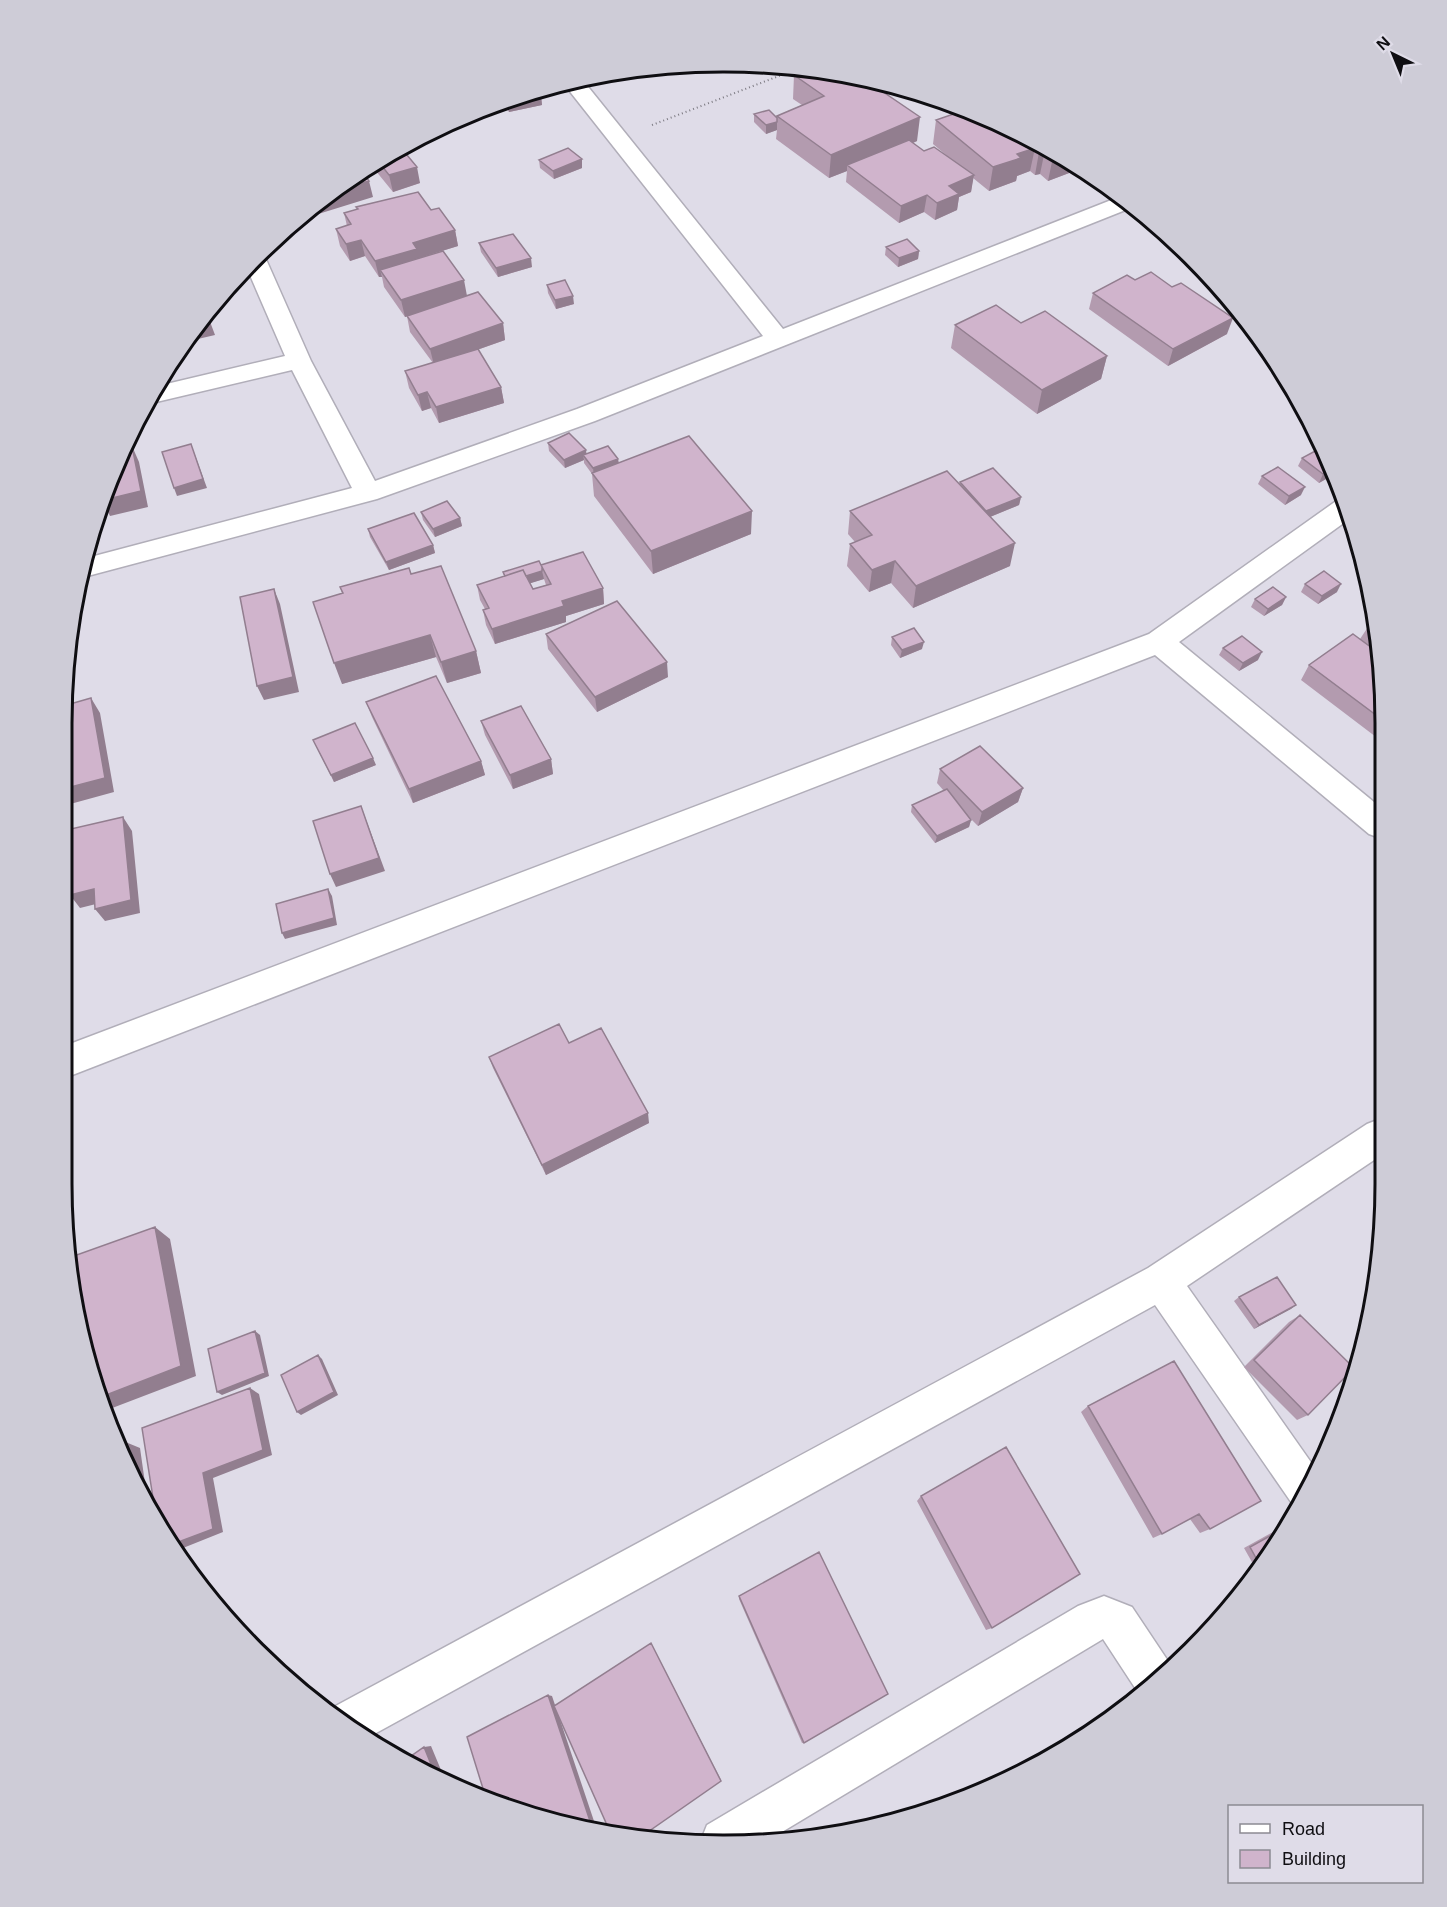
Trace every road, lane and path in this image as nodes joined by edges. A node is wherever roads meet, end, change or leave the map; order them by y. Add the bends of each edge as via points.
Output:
1 (781, 75) edge
2 (578, 89) edge
3 (618, 139) junction
4 (1118, 206) edge
5 (259, 267) edge
6 (778, 339) junction
7 (299, 361) junction
8 (162, 393) edge
9 (368, 493) junction
10 (1339, 512) edge
11 (92, 566) edge
12 (1159, 642) junction
13 (1375, 821) edge
14 (72, 1059) edge
15 (1375, 1139) edge
16 (1161, 1281) junction
17 (1302, 1483) edge
18 (1152, 1674) edge
19 (355, 1720) edge
20 (733, 1835) edge

1 - 3 path
2 - 3 street
3 - 6 street
4 - 6 street
5 - 7 street
6 - 9 street via 586,415
7 - 8 street
7 - 9 street
9 - 11 street
10 - 12 street
12 - 13 street
12 - 14 street
15 - 16 street
16 - 17 street
16 - 19 street
18 - 20 street via 1118,1622 1104,1617 1093,1621

